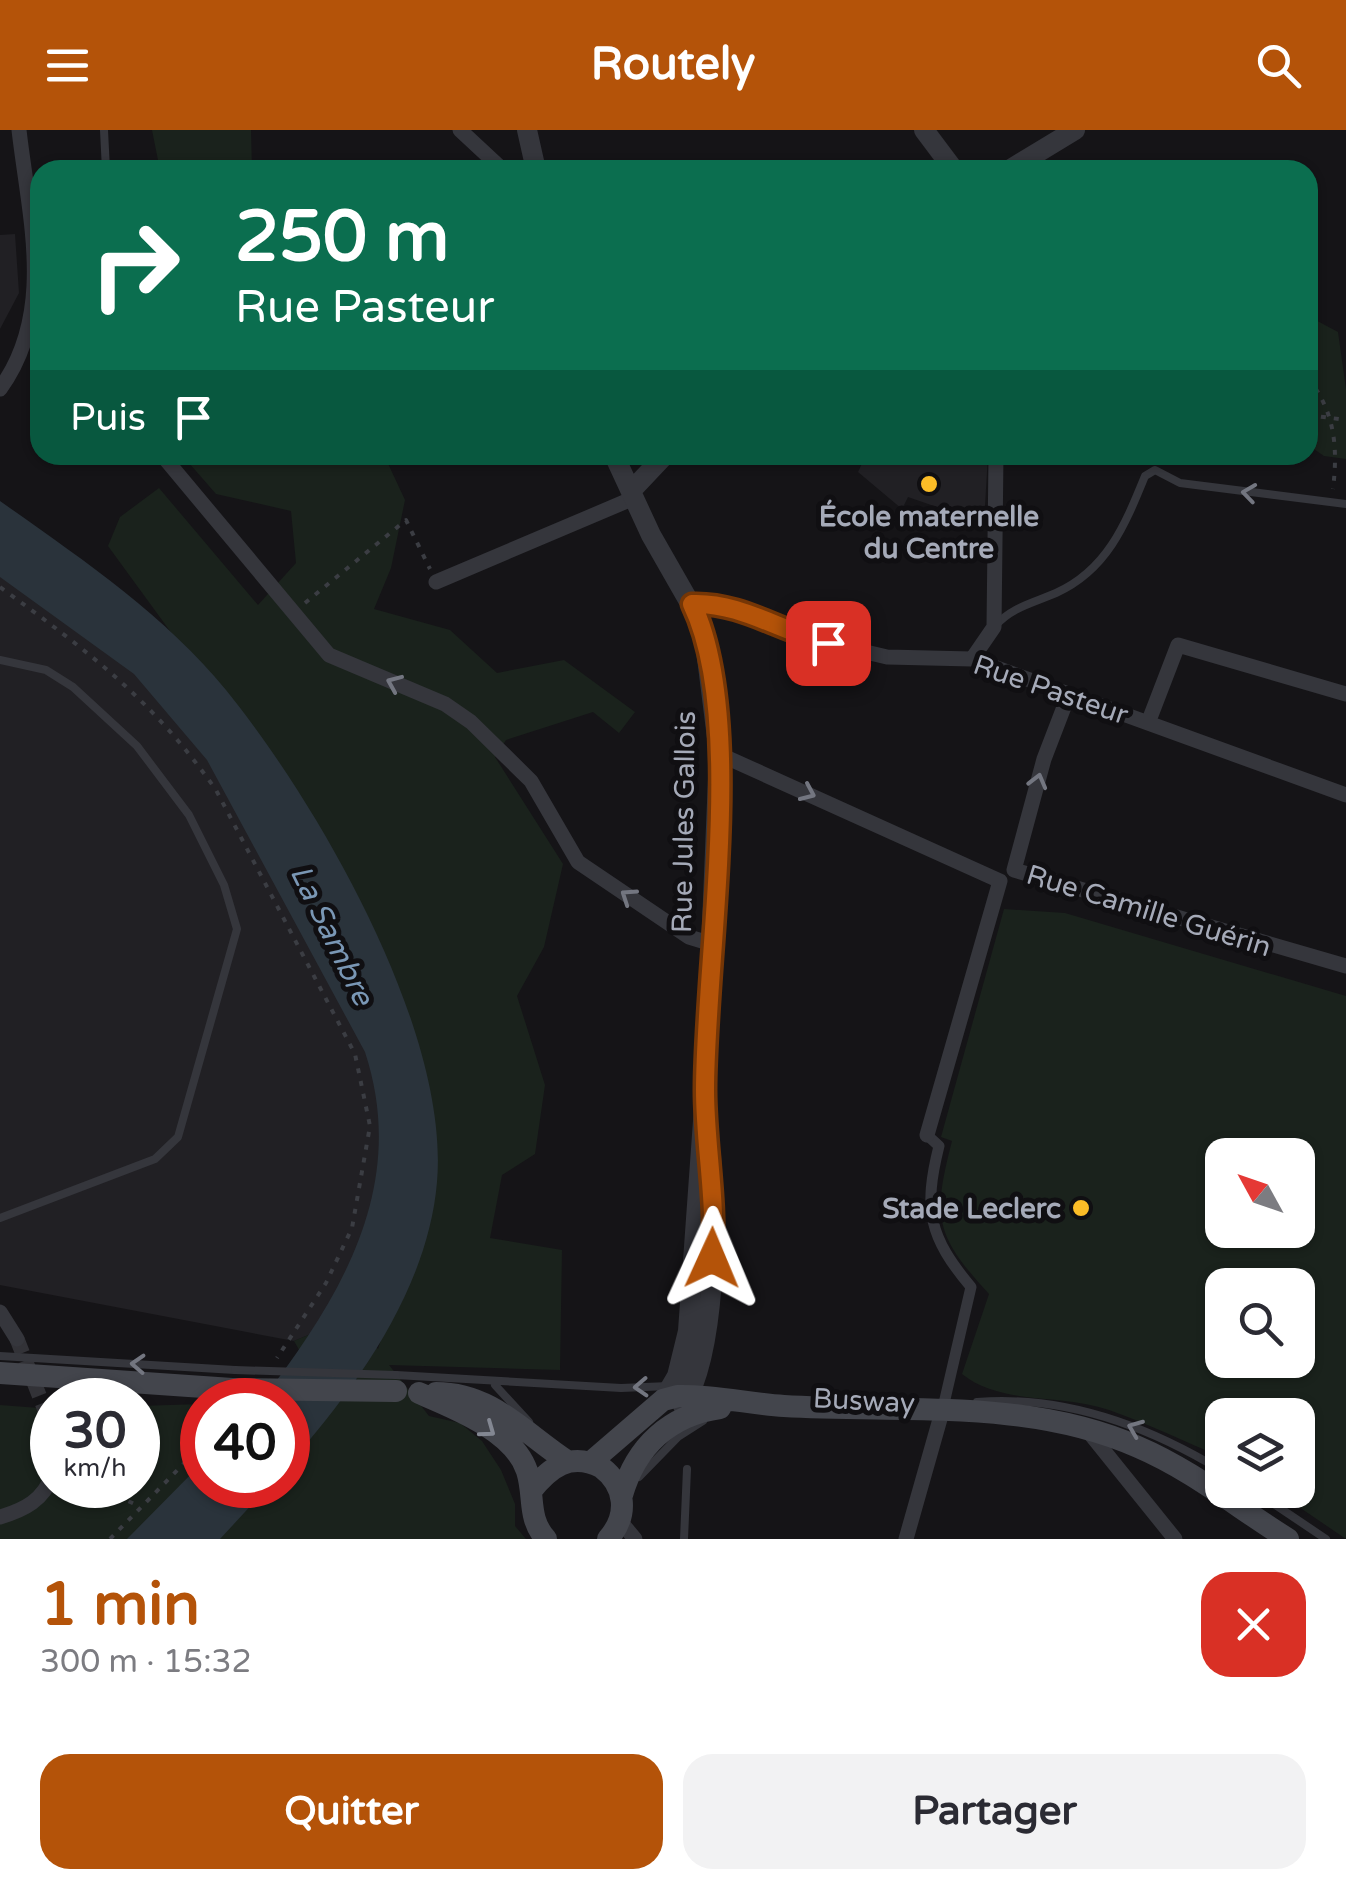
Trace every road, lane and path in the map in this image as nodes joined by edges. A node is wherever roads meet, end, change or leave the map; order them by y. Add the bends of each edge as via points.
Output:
1 (19, 130) edge
2 (104, 130) edge
3 (460, 130) edge
4 (526, 130) edge
5 (924, 130) edge
6 (1075, 130) edge
7 (106, 160) edge
8 (492, 160) edge
9 (534, 160) edge
10 (946, 160) edge
11 (1026, 160) edge
12 (30, 187) edge
13 (30, 327) edge
14 (0, 389) edge
15 (1318, 396) edge
16 (1318, 416) edge
17 (1330, 418) junction
18 (1346, 420) edge
19 (170, 465) edge
20 (619, 465) edge
21 (656, 465) edge
22 (996, 465) edge
23 (1333, 486) dead end
24 (632, 494) junction
25 (1346, 504) edge
26 (436, 582) joint
27 (0, 587) edge
28 (692, 604) junction
29 (294, 612) junction
30 (994, 627) junction
31 (972, 659) junction
32 (0, 660) edge
33 (1068, 694) junction
34 (1346, 694) edge
35 (1148, 723) junction
36 (719, 754) junction
37 (1346, 796) edge
38 (1014, 870) junction
39 (1000, 881) junction
40 (712, 944) junction
41 (1346, 966) edge
42 (705, 1093) junction
43 (927, 1136) joint
44 (700, 1169) junction
45 (0, 1218) edge
46 (740, 1279) dead end
47 (710, 1280) junction
48 (0, 1312) edge
49 (17, 1339) tunnel mouth
50 (0, 1356) edge
51 (267, 1370) dead end
52 (0, 1373) edge
53 (195, 1378) edge
54 (224, 1378) edge
55 (310, 1382) edge
56 (491, 1382) junction
57 (404, 1386) junction
58 (680, 1392) junction
59 (768, 1404) junction
60 (943, 1408) junction
61 (669, 1423) junction
62 (1086, 1428) junction
63 (544, 1446) junction
64 (567, 1461) junction
65 (591, 1462) junction
66 (1205, 1462) edge
67 (180, 1467) edge
68 (687, 1469) dead end
69 (160, 1486) edge
70 (530, 1491) junction
71 (622, 1495) junction
72 (30, 1504) edge
73 (137, 1508) edge
74 (1280, 1508) edge
75 (0, 1518) edge
76 (621, 1533) edge
77 (539, 1535) edge
78 (1168, 1536) edge
79 (110, 1539) edge
80 (684, 1539) edge
81 (906, 1539) edge
82 (1288, 1539) edge
83 (1326, 1539) edge

1 - 12 street
2 - 7 lane
3 - 8 street
4 - 9 street
5 - 10 street
6 - 11 street
13 - 14 street
15 - 17 path
16 - 17 path
17 - 18 path
17 - 23 path
19 - 29 street
20 - 24 street, Rue Jules Gallois
21 - 24 street
22 - 30 street
24 - 26 street
24 - 28 street, Rue Jules Gallois
25 -> 30 lane via 1180,482 1154,470 1145,476 1113,547 1094,568 1060,591 1008,611
26 - 29 path via 406,520
27 - 51 path via 114,671 188,750 216,790 355,1054 370,1126 352,1228 326,1283
28 - 31 street, Rue Pasteur via 719,603 798,636 887,656
28 - 36 street, Rue Jules Gallois via 711,666
40 -> 29 street via 689,937 578,862 530,781 471,722 445,704 329,655
30 - 31 street
31 - 33 street, Rue Pasteur
32 - 45 lane via 59,678 137,746 188,815 224,886 236,929 178,1137 155,1159
33 - 35 street, Rue Pasteur
38 -> 33 street, Rue Camille Guérin
34 - 35 street via 1178,645
35 - 37 street, Rue Pasteur
36 -> 39 street
36 - 40 street, Rue Jules Gallois
38 - 39 street
38 - 41 street, Rue Camille Guérin
39 - 43 street
40 - 42 street, Rue Jules Gallois
42 - 44 street, Rue Jules Gallois
42 - 47 street, Rue Jules Gallois via 713,1182
43 - 60 street via 939,1146 928,1189 932,1224 946,1257 972,1287
44 - 47 street via 700,1272
44 - 58 street, Rue Jules Gallois
46 - 47 lane
47 - 58 street, Rue Jules Gallois
48 - 49 street
54 -> 50 lane
52 - 53 main road
55 - 57 main road, bridge
56 - 57 lane, Busway
58 -> 56 lane, Busway
56 - 63 lane
57 - 63 main road via 472,1397
57 -> 70 main road via 468,1416 506,1443 522,1461
58 - 59 main road
58 - 60 lane, Busway
58 - 61 street, Rue Jules Gallois
58 - 65 main road
59 - 60 main road
59 - 61 main road via 689,1412
59 - 71 lane via 693,1427
60 - 62 main road
66 -> 60 lane, Busway via 1080,1408 1012,1399
60 - 81 street
61 - 71 main road, Rue Jules Gallois via 636,1462
62 - 78 street
62 - 82 main road via 1187,1471
63 - 64 main road
64 - 65 main road
64 - 70 main road
65 - 71 main road via 610,1474
67 - 69 path
68 - 80 lane
70 - 77 main road
71 - 76 main road
72 - 75 street
73 - 79 path
74 - 83 lane

